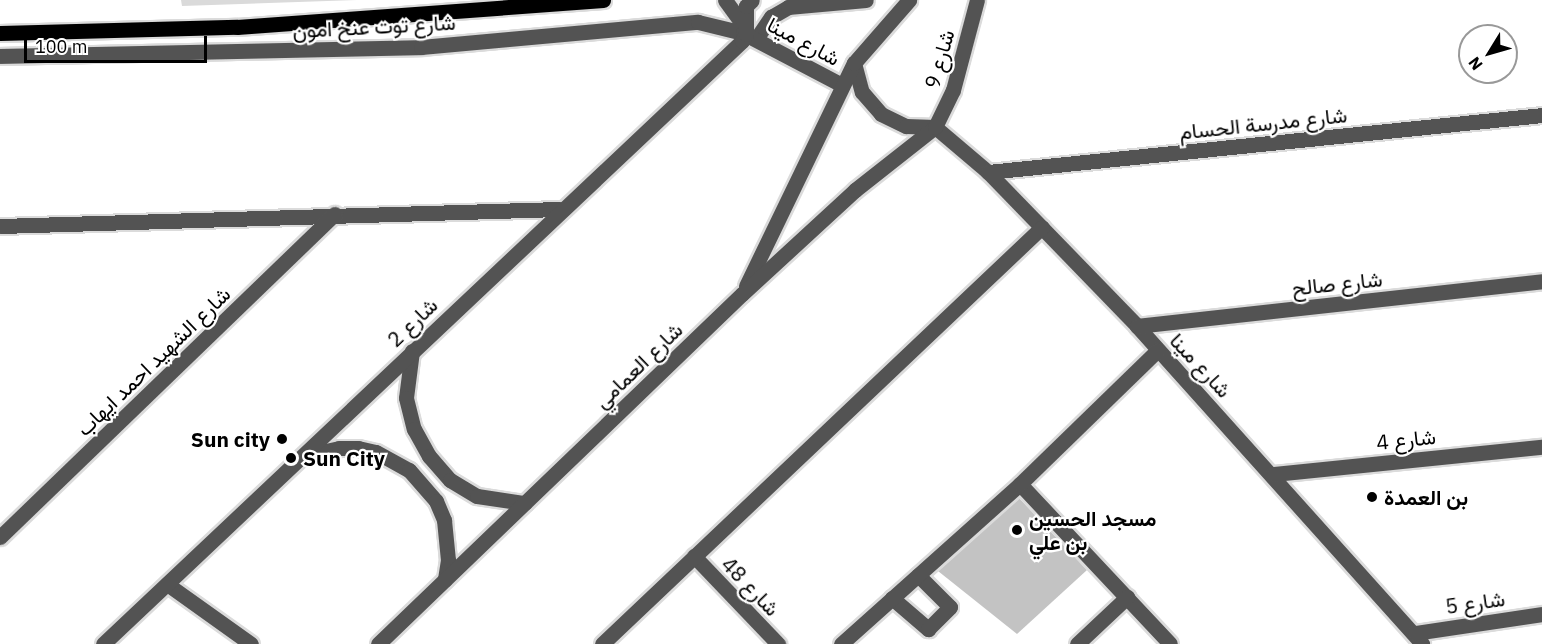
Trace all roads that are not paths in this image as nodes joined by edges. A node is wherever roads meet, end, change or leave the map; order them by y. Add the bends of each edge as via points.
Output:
1 (603, 0) edge
2 (725, 0) edge
3 (752, 0) edge
4 (866, 0) edge
5 (909, 0) edge
6 (977, 0) edge
7 (0, 33) edge
8 (750, 34) junction
9 (0, 56) edge
10 (854, 63) junction
11 (842, 85) junction
12 (1542, 115) edge
13 (935, 127) junction
14 (988, 172) junction
15 (560, 209) junction
16 (335, 214) junction
17 (0, 226) edge
18 (1042, 227) junction
19 (1542, 281) edge
20 (742, 294) junction
21 (1137, 326) junction
22 (1158, 350) junction
23 (412, 351) junction
24 (1542, 447) edge
25 (303, 457) junction
26 (1274, 474) junction
27 (1020, 484) junction
28 (524, 503) junction
29 (0, 537) edge
30 (694, 556) junction
31 (918, 575) junction
32 (445, 580) junction
33 (167, 584) junction
34 (1127, 597) junction
35 (892, 598) junction
36 (1542, 614) edge
37 (1419, 638) edge
38 (103, 644) edge
39 (251, 644) edge
40 (378, 644) edge
41 (602, 644) edge
42 (778, 644) edge
43 (840, 644) edge
44 (1077, 644) edge
45 (1170, 644) edge

1 - 7 main road via 237,27
2 - 8 street
3 - 8 street via 746,6
4 - 8 street via 788,7
5 - 10 street
6 - 13 street, شارع 9 via 953,90
8 - 9 street, شارع توت عنخ امون via 722,25 674,22 421,47
8 - 11 street, شارع مينا
8 - 15 street, شارع 2
10 - 11 street
10 - 13 street via 862,92 881,114 906,126
11 - 20 street
12 - 14 street, شارع مدرسة الحسام
13 - 14 street, شارع مينا
13 - 20 street, شارع العمامي via 855,190
14 - 18 street, شارع مينا
15 - 16 street
15 - 23 street, شارع 2
16 - 17 street
16 - 29 street, شارع الشهيد احمد ايهاب
18 - 21 street, شارع مينا
18 - 30 street
19 - 21 street, شارع صالح
20 - 28 street, شارع العمامي
21 - 22 street, شارع مينا
22 - 26 street, شارع مينا
22 - 27 street
23 - 25 street, شارع 2
23 - 28 street via 406,382 408,406 414,429 429,456 450,480 470,493 493,501
24 - 26 street, شارع 4
25 - 32 street via 320,450 358,448 376,452 409,470 436,501 444,520 448,560
25 - 33 street, شارع 2
26 - 37 street, شارع مينا
27 - 31 street
27 - 34 street
28 - 32 street, شارع العمامي
30 - 41 street
30 - 42 street, شارع 48
31 - 35 street
31 - 35 street via 950,607 928,629
32 - 40 street, شارع العمامي
33 - 38 street, شارع 2
33 - 39 street
34 - 44 street
34 - 45 street
35 - 43 street
36 - 37 street, شارع 5

